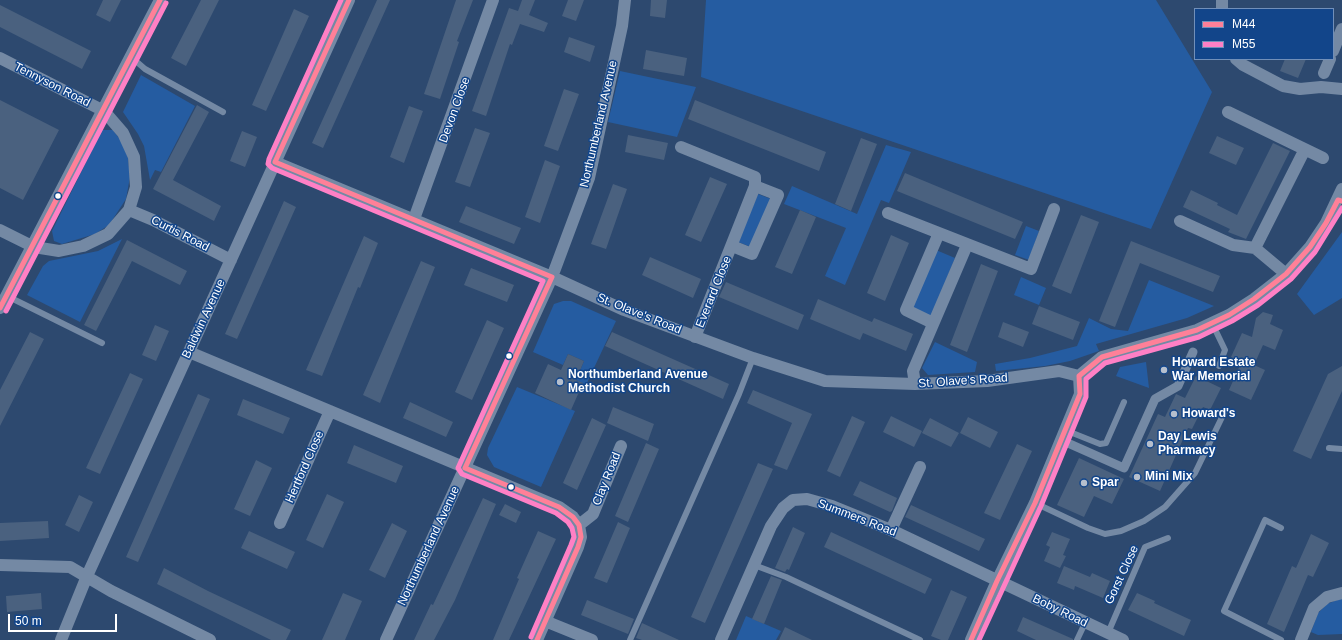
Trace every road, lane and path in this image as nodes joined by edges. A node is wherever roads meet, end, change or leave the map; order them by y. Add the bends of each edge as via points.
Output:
1 (160, 0) edge
2 (349, 0) edge
3 (493, 0) edge
4 (625, 0) edge
5 (1342, 29) edge
6 (1334, 49) edge
7 (130, 56) junction
8 (0, 58) edge
9 (1237, 60) edge
10 (1330, 60) edge
11 (1324, 73) dead end
12 (1342, 89) edge
13 (104, 111) junction
14 (223, 112) dead end
15 (1228, 112) dead end
16 (681, 147) dead end
17 (1304, 151) junction
18 (1323, 158) dead end
19 (275, 162) junction
20 (755, 186) junction
21 (1341, 197) edge
22 (1054, 209) dead end
23 (129, 210) junction
24 (888, 214) dead end
25 (414, 219) junction
26 (1180, 221) dead end
27 (0, 230) edge
28 (938, 233) junction
29 (967, 245) junction
30 (732, 246) junction
31 (34, 247) junction
32 (1255, 248) junction
33 (231, 260) junction
34 (1286, 274) junction
35 (552, 277) junction
36 (7, 296) junction
37 (0, 308) edge
38 (933, 323) junction
39 (1212, 323) junction
40 (695, 337) junction
41 (102, 344) dead end
42 (189, 352) junction
43 (1193, 352) dead end
44 (753, 358) junction
45 (1219, 366) dead end
46 (1079, 376) junction
47 (915, 384) junction
48 (1124, 402) dead end
49 (330, 411) junction
50 (1225, 411) dead end
51 (1063, 435) junction
52 (620, 446) dead end
53 (1329, 448) dead end
54 (1342, 449) edge
55 (465, 468) junction
56 (920, 468) dead end
57 (1035, 503) junction
58 (280, 523) dead end
59 (579, 525) junction
60 (1280, 528) dead end
61 (891, 530) junction
62 (1168, 538) dead end
63 (0, 565) edge
64 (754, 565) junction
65 (87, 576) junction
66 (998, 581) junction
67 (1342, 593) edge
68 (545, 621) junction
69 (1085, 623) junction
70 (1108, 634) junction
71 (61, 640) edge
72 (210, 640) edge
73 (386, 640) edge
74 (537, 640) edge
75 (592, 640) edge
76 (630, 640) edge
77 (721, 640) edge
78 (920, 640) edge
79 (971, 640) edge
80 (1077, 640) edge
81 (1123, 640) edge
82 (1281, 640) edge
83 (1301, 640) edge

1 - 7 street
2 - 19 street, Baldwin Avenue
3 - 25 street, Devon Close
4 - 35 street, Northumberland Avenue via 622,26 589,178
5 - 6 street
7 - 13 street
7 - 14 lane via 145,69
8 - 13 street, Tennyson Road
9 - 12 street via 1283,86 1300,89
10 - 11 street
13 - 23 street via 123,133 134,156 136,187
13 - 31 street
15 - 17 street
16 - 20 street via 755,177
17 - 18 street
17 - 32 street
19 - 25 street, St. Olave's Road
19 - 33 street, Baldwin Avenue
20 - 30 street, Everard Close
20 - 30 street, Everard Close via 778,195 752,254
21 - 34 street via 1310,247
22 - 29 street via 1031,269
23 - 31 street via 108,234 83,246 59,251
23 - 33 street, Curtis Road
24 - 28 street
25 - 35 street, St. Olave's Road
26 - 32 street via 1233,245
27 - 31 street
28 - 29 street
28 - 38 street via 906,310
29 - 38 street
30 - 40 street, Everard Close
31 - 36 street
32 - 34 street
33 - 42 street, Baldwin Avenue
34 - 39 street via 1254,299
35 - 40 street, St. Olave's Road via 624,310
35 - 55 street, Northumberland Avenue
36 - 37 street
36 - 41 lane
38 - 47 street via 913,372
39 - 45 lane via 1225,350
39 - 46 street via 1197,330 1102,357
40 - 44 street, St. Olave's Road
42 - 49 street
42 - 65 street, Baldwin Avenue
43 - 51 street via 1178,386 1155,399 1124,468
44 - 47 street, St. Olave's Road via 825,381
44 - 76 lane
46 - 47 street, St. Olave's Road via 1059,371 987,382
46 - 51 street via 1080,394
48 - 51 lane via 1106,443 1100,444
49 - 55 street
49 - 58 street, Hertford Close
50 - 57 lane via 1195,473 1165,507 1144,521 1121,531 1105,534
51 - 57 street
52 - 59 street, Clay Road via 593,514
53 - 54 lane
55 - 59 street via 559,507
55 - 73 street, Northumberland Avenue
56 - 61 street
57 - 66 street
59 - 68 street via 581,537 578,547
60 - 82 lane via 1265,520 1224,611
61 - 64 street, Summers Road via 832,506 807,499 793,500 783,508 771,526
61 - 66 street, Summers Road
62 - 70 lane, Gorst Close via 1145,547
63 - 65 street via 70,567
64 - 77 street, Summers Road
64 - 78 lane via 786,577
65 - 71 street, Baldwin Avenue
65 - 72 street via 110,591
66 - 69 street, Boby Road
66 - 79 street
67 - 83 street via 1327,598 1314,608
68 - 74 street
68 - 75 street
69 - 70 street, Boby Road
69 - 80 lane
70 - 81 street, Boby Road

